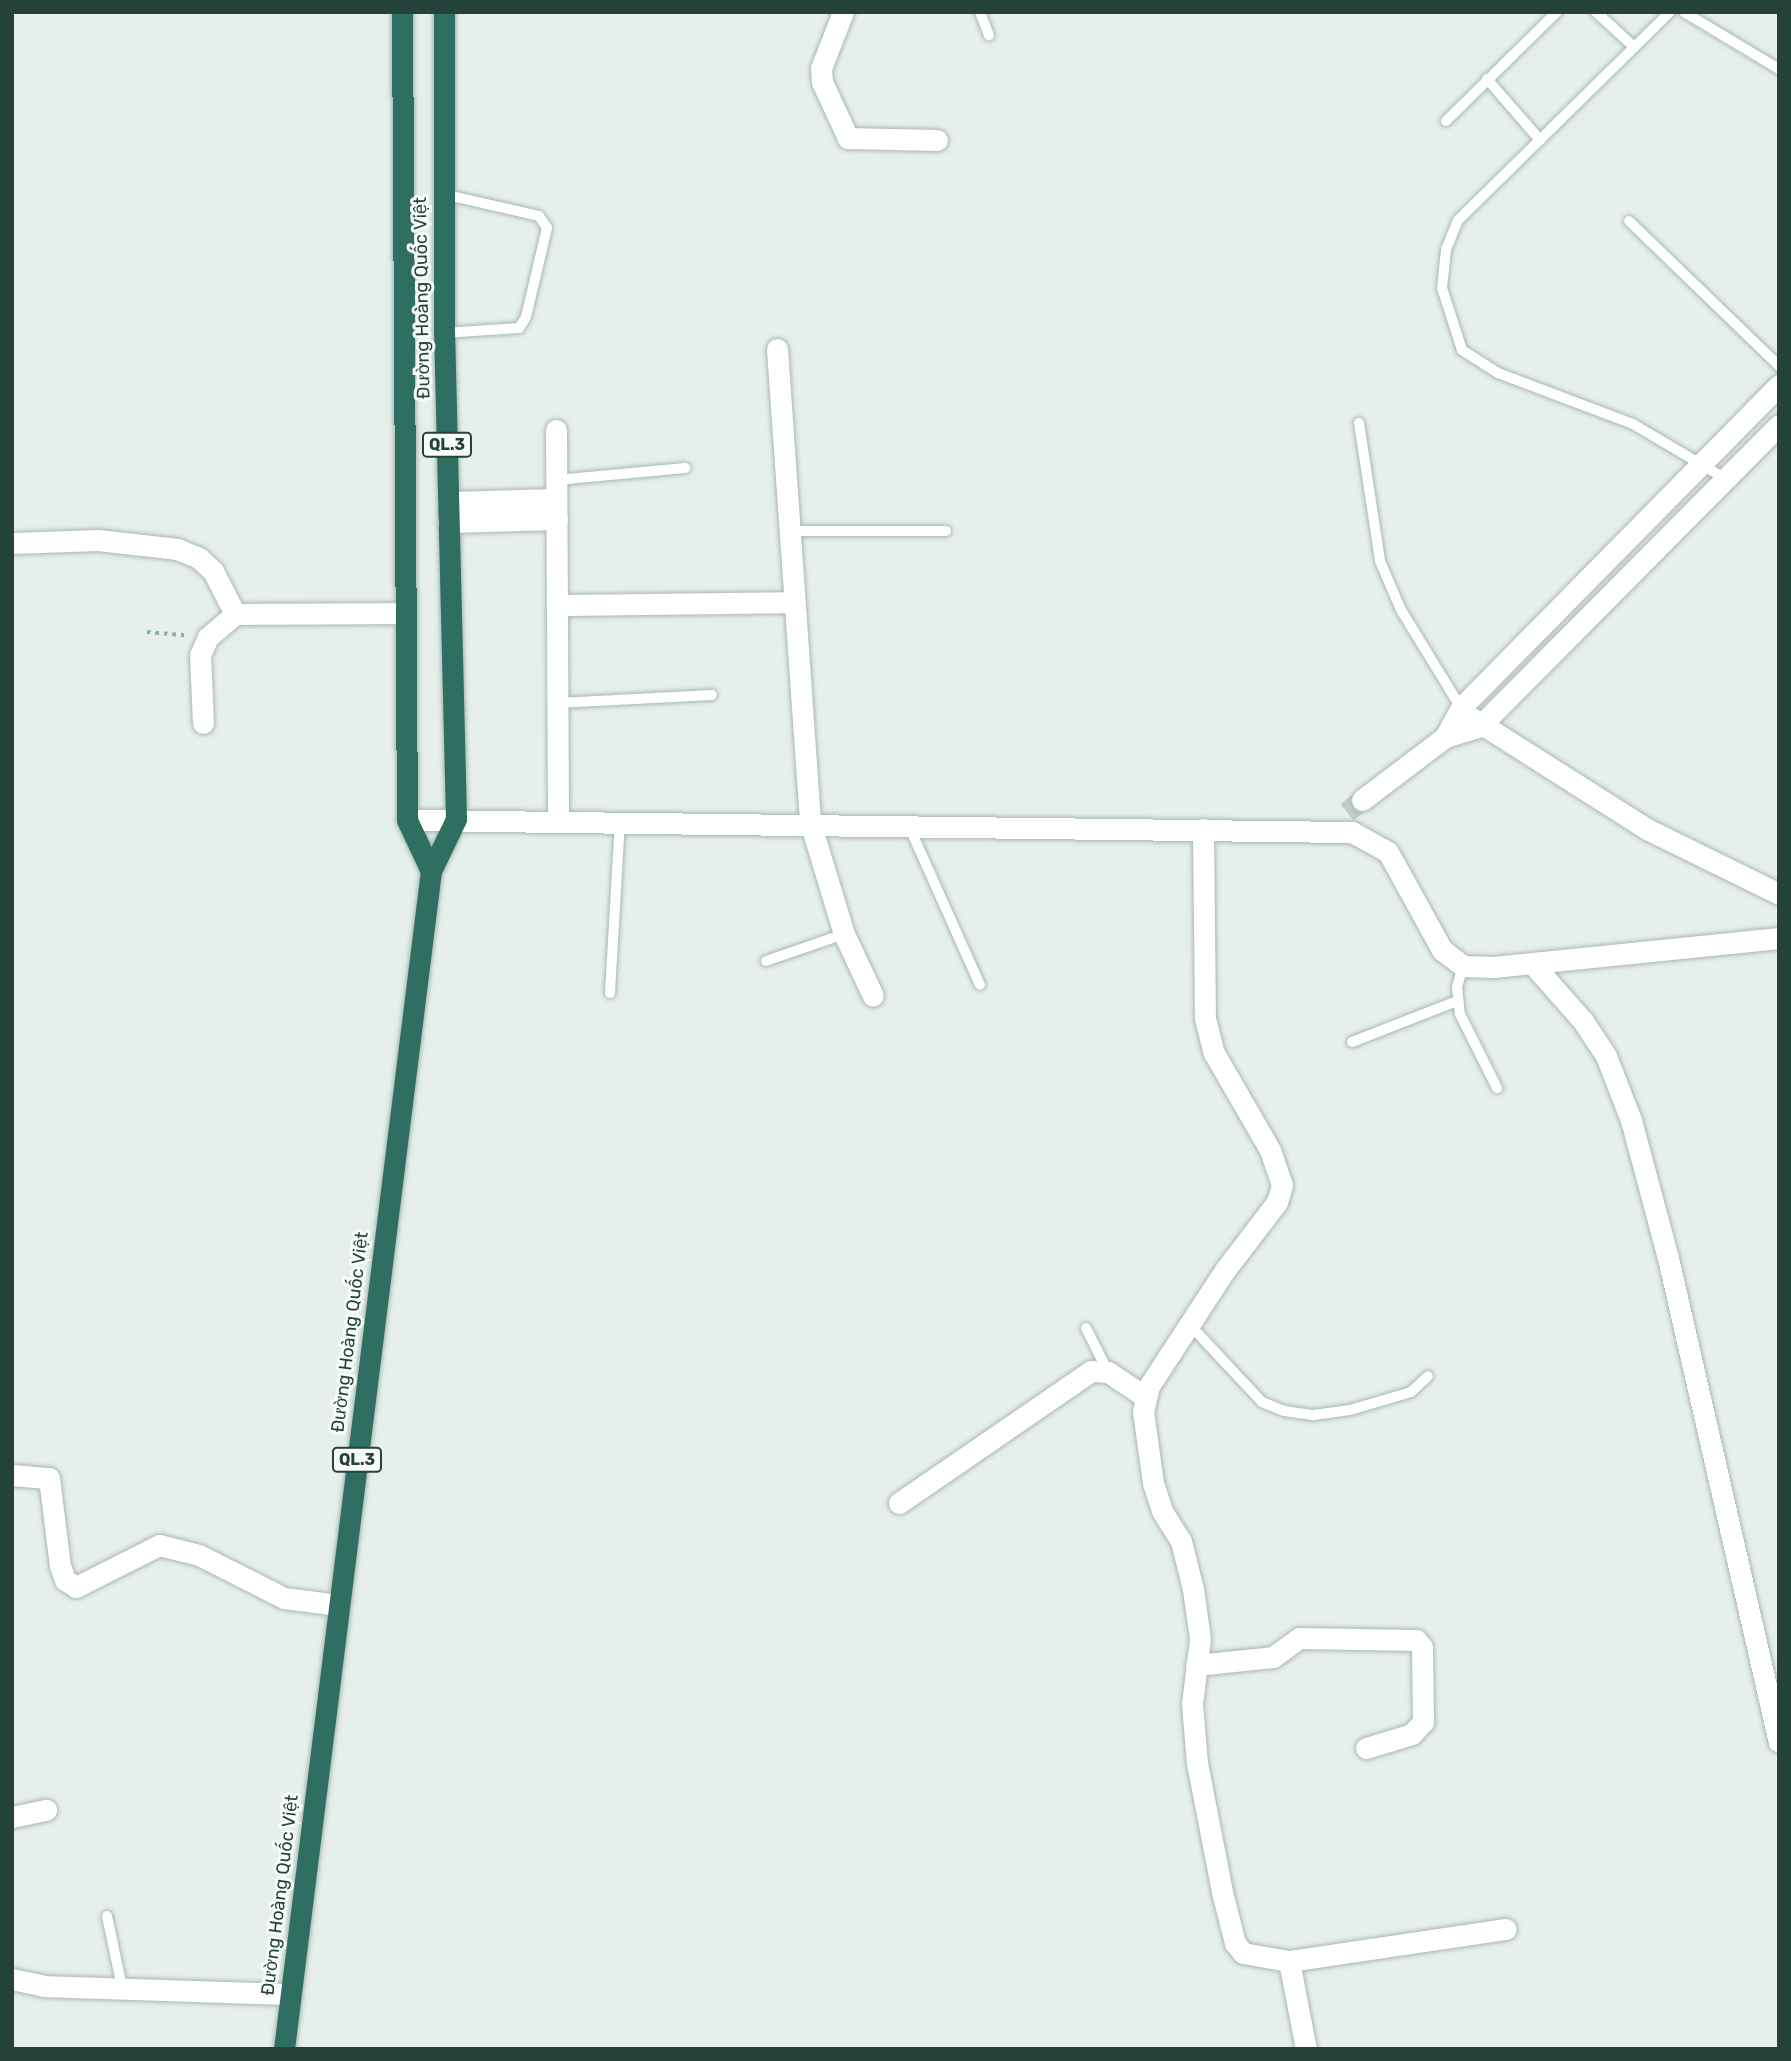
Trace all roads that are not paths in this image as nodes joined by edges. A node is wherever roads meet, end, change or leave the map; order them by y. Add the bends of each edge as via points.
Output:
1 (402, 12) edge
2 (444, 12) edge
3 (843, 12) edge
4 (980, 12) edge
5 (1557, 12) edge
6 (1596, 12) edge
7 (1670, 12) edge
8 (1684, 12) edge
9 (989, 35) dead end
10 (1634, 47) junction
11 (1779, 69) edge
12 (1487, 79) junction
13 (1446, 121) dead end
14 (937, 140) dead end
15 (1540, 140) junction
16 (443, 194) junction
17 (1629, 222) dead end
18 (444, 333) junction
19 (777, 349) dead end
20 (1779, 366) edge
21 (1779, 385) edge
22 (1359, 423) dead end
23 (1779, 425) edge
24 (556, 430) dead end
25 (1701, 464) junction
26 (685, 468) dead end
27 (1726, 480) junction
28 (556, 500) junction
29 (448, 512) junction
30 (789, 531) junction
31 (946, 531) dead end
32 (12, 543) edge
33 (794, 602) junction
34 (557, 605) junction
35 (405, 613) junction
36 (235, 614) junction
37 (712, 695) dead end
38 (558, 703) junction
39 (1461, 708) junction
40 (203, 723) dead end
41 (1480, 726) junction
42 (1437, 741) junction
43 (407, 820) junction
44 (456, 820) junction
45 (558, 820) junction
46 (620, 821) junction
47 (810, 822) junction
48 (908, 824) junction
49 (1203, 830) junction
50 (1328, 832) junction
51 (430, 871) junction
52 (1779, 894) edge
53 (844, 934) junction
54 (1779, 938) edge
55 (766, 961) dead end
56 (1532, 963) junction
57 (1463, 966) junction
58 (979, 985) dead end
59 (610, 993) dead end
60 (873, 996) dead end
61 (1457, 1001) junction
62 (1352, 1042) dead end
63 (1497, 1088) dead end
64 (1189, 1324) junction
65 (1086, 1328) dead end
66 (1108, 1373) junction
67 (1428, 1376) dead end
68 (1144, 1396) junction
69 (12, 1475) edge
70 (899, 1503) dead end
71 (339, 1605) junction
72 (1195, 1665) junction
73 (1779, 1741) edge
74 (1366, 1748) dead end
75 (46, 1810) dead end
76 (12, 1817) edge
77 (107, 1916) dead end
78 (1506, 1928) dead end
79 (1289, 1961) junction
80 (12, 1979) edge
81 (122, 1987) junction
82 (291, 1994) junction
83 (284, 2049) edge
84 (1306, 2049) edge

1 - 35 highway, Đường Hoàng Quốc Việt / QL.3
2 - 16 highway, Đường Hoàng Quốc Việt / QL.3
3 - 14 street via 821,68 822,82 848,138
4 - 9 lane
5 - 12 lane
6 - 10 lane
7 - 10 lane
8 - 11 lane
10 - 15 lane
12 - 13 lane
12 - 15 lane
15 - 25 lane via 1458,220 1446,250 1442,288 1462,350 1498,373 1633,425
16 - 18 highway, Đường Hoàng Quốc Việt / QL.3
16 - 18 lane via 539,216 547,229 526,317 519,328
17 - 20 lane
18 - 29 highway, Đường Hoàng Quốc Việt / QL.3
19 - 30 street
21 - 25 street
22 - 39 lane via 1380,561 1401,610
23 - 27 street
24 - 28 street
25 - 27 lane
25 - 39 street
26 - 28 lane
27 - 41 street
28 - 29 street
28 - 34 street
29 - 44 highway, Đường Hoàng Quốc Việt / QL.3
30 - 31 lane
30 - 33 street
32 - 36 street via 98,540 177,549 213,570
33 - 34 street
33 - 47 street
34 - 38 street
35 - 36 street
35 - 43 highway, Đường Hoàng Quốc Việt / QL.3
36 - 40 street via 208,637 200,655
37 - 38 lane
38 - 45 street
39 - 41 street
39 - 42 street
41 - 42 street
41 - 52 street via 1647,829
42 - 50 street
43 - 44 street
43 - 51 highway, Đường Hoàng Quốc Việt / QL.3
44 - 45 street
44 - 51 highway, Đường Hoàng Quốc Việt / QL.3
45 - 46 street
46 - 47 street
46 - 59 lane
47 - 48 street
47 - 53 street
48 - 49 street
48 - 58 lane
49 - 50 street
49 - 64 street via 1205,1018 1214,1054 1270,1150 1282,1185 1277,1202
50 - 57 street via 1352,832 1388,852 1442,950
51 - 71 highway, Đường Hoàng Quốc Việt / QL.3
53 - 55 lane
53 - 60 street
54 - 56 street
56 - 57 street
56 - 73 street via 1583,1021 1606,1056 1631,1120 1668,1258
57 - 61 lane
61 - 62 lane
61 - 63 lane
64 - 67 lane via 1262,1402 1284,1411 1314,1415 1350,1410 1411,1392
64 - 68 street
65 - 66 lane
66 - 68 street
66 - 70 street via 1091,1371
68 - 72 street via 1153,1483 1162,1511 1181,1541 1193,1589 1200,1639
69 - 71 street via 49,1478 60,1566 65,1580 76,1587 159,1545 199,1555 284,1598
71 - 82 highway, Đường Hoàng Quốc Việt / QL.3
72 - 74 street via 1273,1657 1299,1638 1416,1640 1422,1647 1423,1722 1412,1734
72 - 79 street via 1192,1704 1197,1763 1235,1943 1243,1953
75 - 76 street
77 - 81 lane
78 - 79 street
79 - 84 street
80 - 81 street via 44,1986
81 - 82 street
82 - 83 highway, Đường Hoàng Quốc Việt / QL.3

